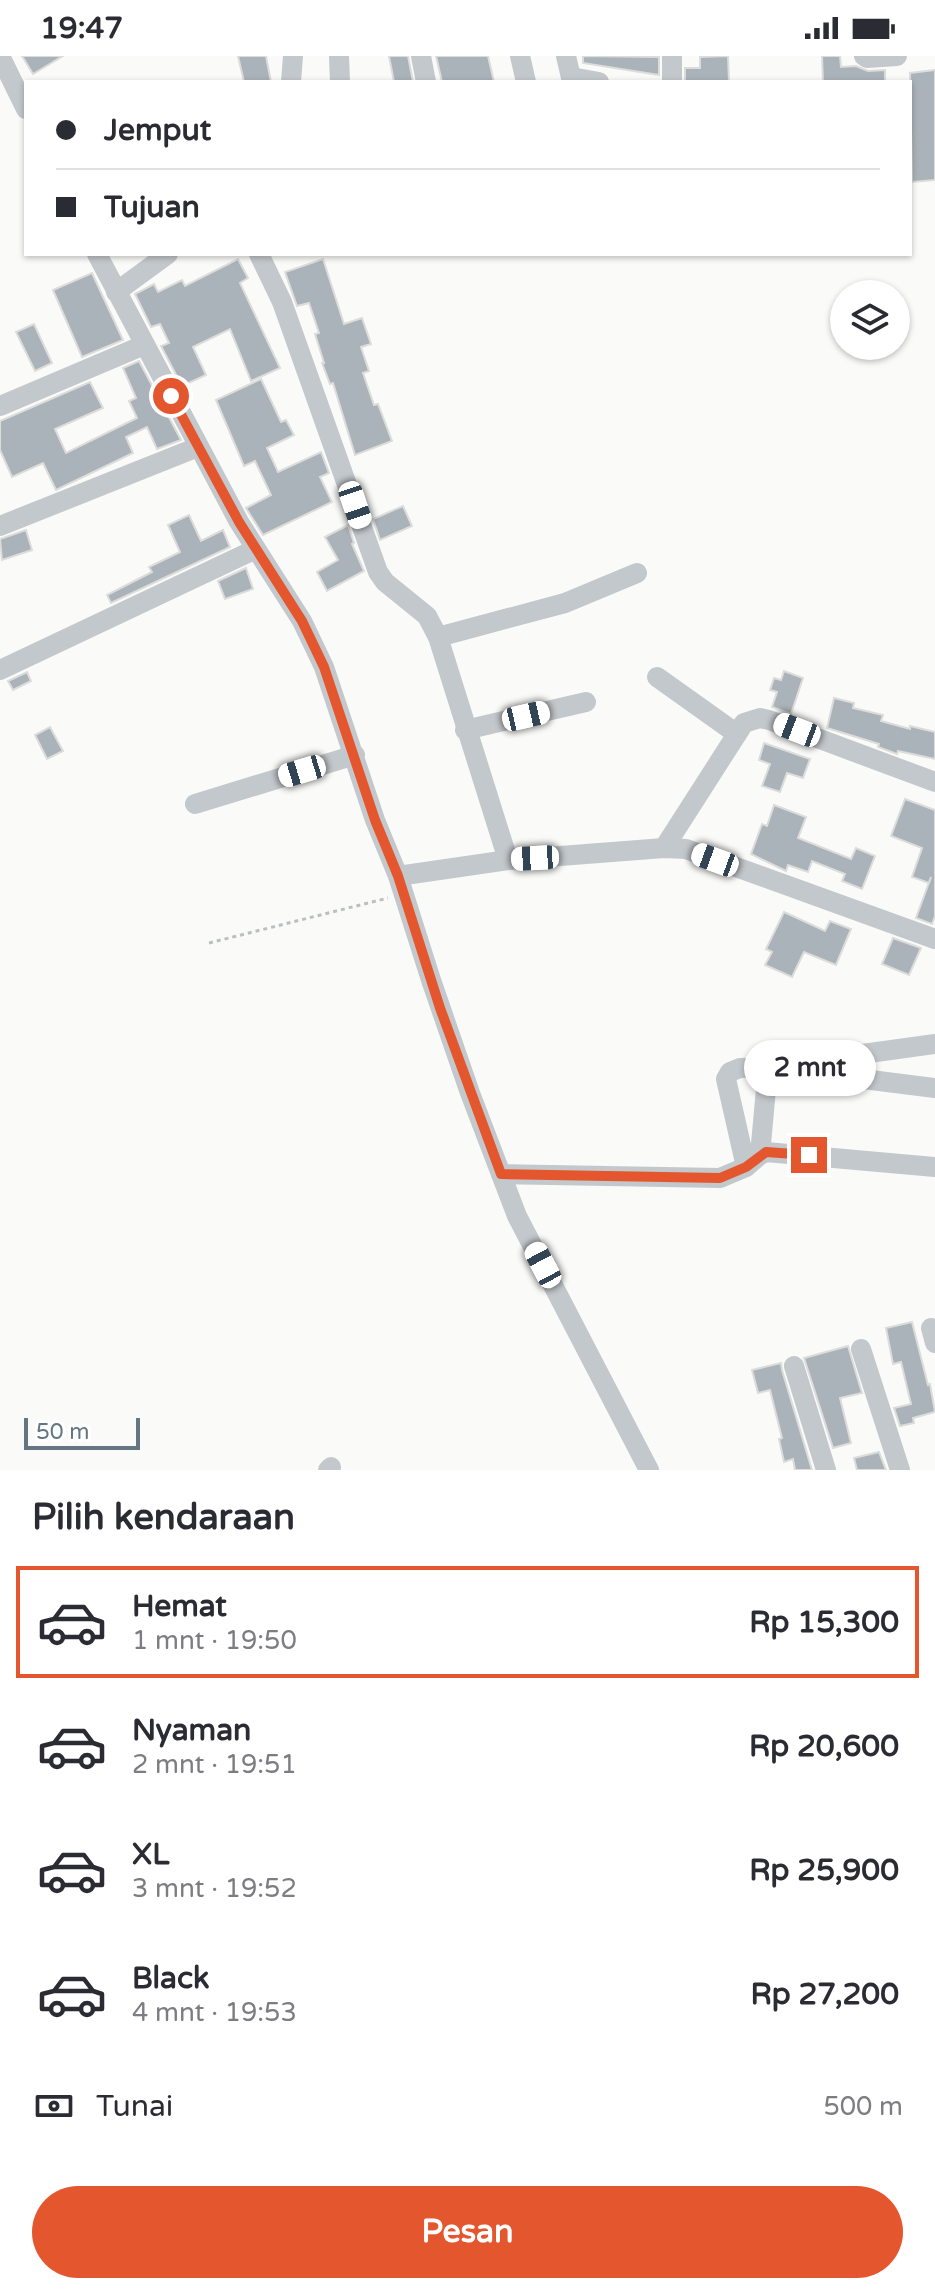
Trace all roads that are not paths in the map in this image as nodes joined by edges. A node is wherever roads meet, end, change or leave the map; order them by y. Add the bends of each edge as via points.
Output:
1 (0, 56) edge
2 (293, 56) edge
3 (339, 56) edge
4 (421, 56) edge
5 (520, 56) edge
6 (566, 56) edge
7 (672, 56) edge
8 (864, 56) edge
9 (897, 56) edge
10 (291, 80) edge
11 (340, 80) edge
12 (426, 80) edge
13 (526, 80) edge
14 (572, 80) edge
15 (672, 80) edge
16 (24, 105) edge
17 (98, 256) edge
18 (165, 256) edge
19 (260, 256) edge
20 (116, 292) junction
21 (144, 345) junction
22 (0, 406) edge
23 (198, 447) junction
24 (0, 526) edge
25 (256, 549) junction
26 (637, 573) dead end
27 (438, 637) junction
28 (0, 670) edge
29 (657, 677) dead end
30 (586, 702) dead end
31 (465, 730) junction
32 (737, 734) junction
33 (355, 755) junction
34 (935, 782) edge
35 (195, 804) dead end
36 (664, 848) junction
37 (508, 860) junction
38 (401, 885) junction
39 (935, 939) edge
40 (935, 1044) edge
41 (768, 1067) junction
42 (935, 1088) edge
43 (753, 1161) junction
44 (935, 1167) edge
45 (501, 1174) junction
46 (861, 1349) dead end
47 (794, 1366) dead end
48 (649, 1470) edge
49 (826, 1470) edge
50 (900, 1470) edge

1 - 16 street
2 - 10 street
3 - 11 street
4 - 12 street
5 - 13 street
6 - 14 street
7 - 15 street
8 - 9 street
17 - 20 street
18 - 20 street
19 - 27 street via 282,302 378,572 427,616
20 - 21 street
21 - 22 street
21 - 23 street
23 - 24 street
23 - 25 street
25 - 28 street
25 - 33 street via 302,621
26 - 27 street via 565,603
27 - 31 street
29 - 32 street
30 - 31 street
31 - 37 street
32 - 34 street via 748,720 769,720
32 - 36 street
33 - 35 street
33 - 38 street
36 - 37 street
36 - 39 street via 686,849
37 - 38 street
38 - 45 street
40 - 41 street
41 - 42 street
41 - 43 street
41 - 43 street via 740,1068 726,1079
43 - 44 street via 778,1153
43 - 45 street via 720,1178
45 - 48 street via 517,1216
46 - 50 street
47 - 49 street

